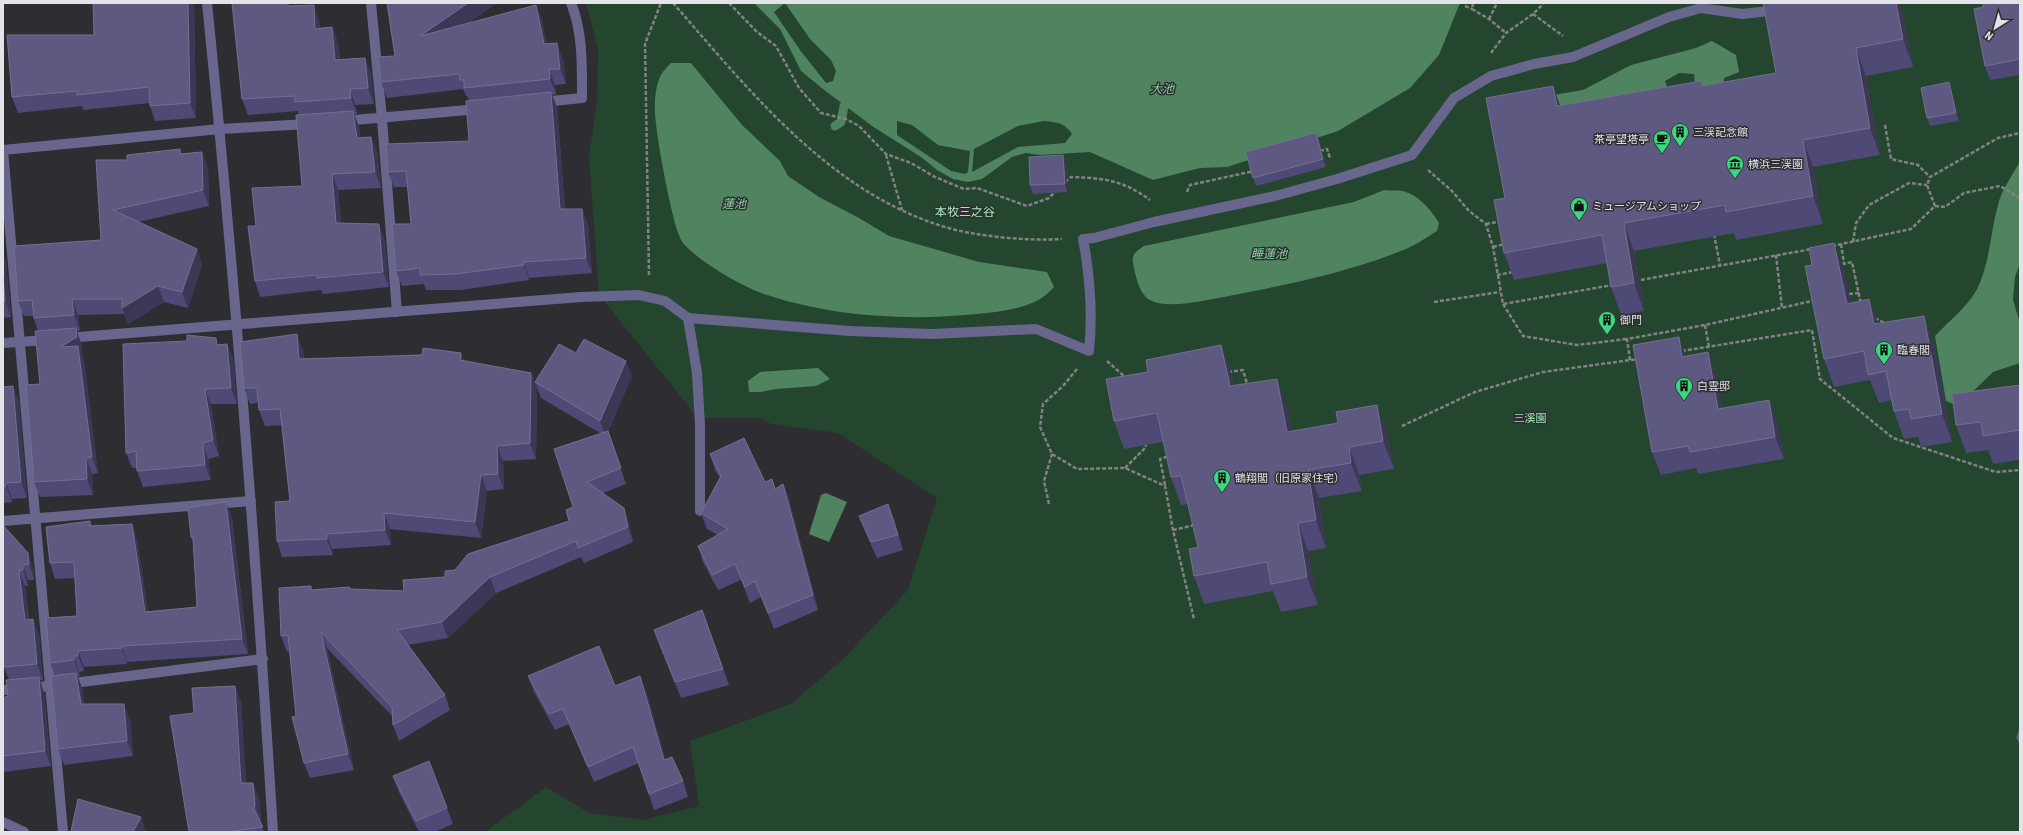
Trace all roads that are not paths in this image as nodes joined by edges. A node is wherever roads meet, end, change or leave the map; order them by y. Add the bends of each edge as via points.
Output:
1 (207, 3) edge
2 (371, 3) edge
3 (571, 3) edge
4 (1786, 9) edge
5 (528, 104) edge
6 (490, 108) edge
7 (382, 119) junction
8 (336, 122) edge
9 (320, 123) edge
10 (220, 129) junction
11 (3, 150) edge
12 (398, 312) junction
13 (688, 318) junction
14 (238, 324) junction
15 (20, 342) junction
16 (3, 343) edge
17 (251, 501) junction
18 (700, 510) dead end
19 (36, 518) junction
20 (3, 520) edge
21 (263, 660) junction
22 (50, 686) junction
23 (3, 690) edge
24 (3, 822) edge
25 (18, 831) edge
26 (63, 832) edge
27 (273, 832) edge

1 - 10 street
2 - 7 street
3 - 5 street via 582,62 582,98
4 - 13 street via 1742,14 1701,8 1669,17 1573,57 1491,76 1454,98 1412,155 1337,179 1251,201 1094,238 1083,238 1090,285 1090,351 1036,329 932,334 850,331
6 - 7 street
7 - 8 street
7 - 12 street
9 - 10 street
10 - 11 street
10 - 14 street
11 - 15 street
12 - 13 street via 581,297 639,295 664,301
12 - 14 street
13 - 18 street via 697,372
14 - 15 street
14 - 17 street
15 - 16 street
15 - 19 street
17 - 19 street
17 - 21 street
19 - 20 street
19 - 22 street
21 - 22 street
21 - 27 street
22 - 23 street
22 - 26 street
24 - 25 street

